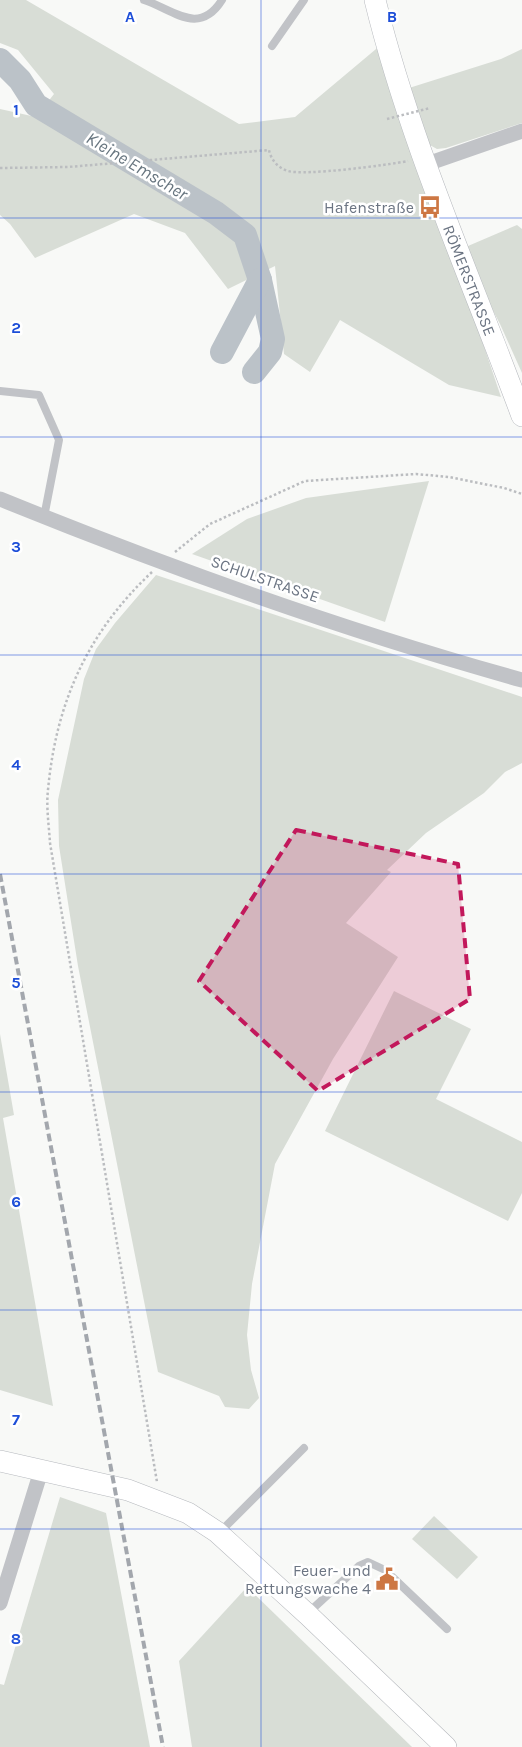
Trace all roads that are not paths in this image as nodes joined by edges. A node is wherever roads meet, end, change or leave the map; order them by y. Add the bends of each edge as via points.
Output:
1 (144, 0) edge
2 (222, 0) edge
3 (304, 0) edge
4 (375, 0) edge
5 (272, 46) dead end
6 (522, 131) edge
7 (426, 161) junction
8 (0, 391) edge
9 (522, 416) edge
10 (0, 499) edge
11 (44, 517) junction
12 (522, 680) edge
13 (304, 1448) dead end
14 (0, 1461) edge
15 (41, 1471) junction
16 (218, 1534) junction
17 (0, 1603) edge
18 (308, 1614) junction
19 (448, 1629) dead end
20 (446, 1747) edge

1 - 2 lane via 179,17 193,19 204,18
3 - 5 lane
4 - 7 main road, RÖMERSTRASSE
6 - 7 street
7 - 9 main road, RÖMERSTRASSE
8 - 11 lane via 39,395 58,440
10 - 11 street, SCHULSTRASSE
11 - 12 street, SCHULSTRASSE via 403,646
13 - 16 lane
14 - 15 main road
15 - 16 main road via 128,1490 160,1501 188,1513
15 - 17 street
16 - 18 main road
18 - 19 lane via 359,1566 368,1562 385,1570
18 - 20 main road

